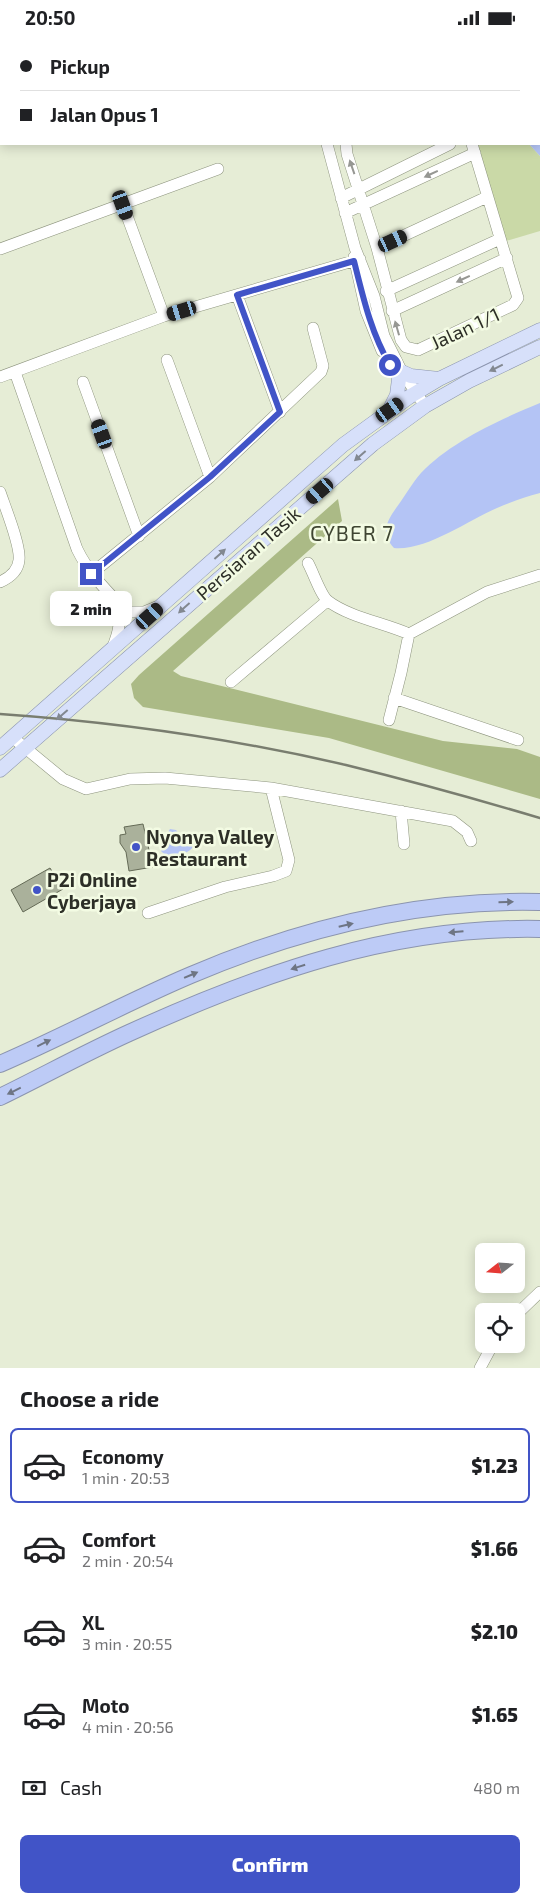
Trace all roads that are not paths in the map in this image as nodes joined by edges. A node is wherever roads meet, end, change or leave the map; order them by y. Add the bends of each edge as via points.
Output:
1 (327, 145) edge
2 (346, 145) edge
3 (448, 145) edge
4 (473, 148) edge
5 (218, 169) dead end
6 (360, 189) junction
7 (487, 197) junction
8 (342, 198) junction
9 (123, 205) junction
10 (364, 205) junction
11 (346, 213) junction
12 (500, 239) junction
13 (377, 248) junction
14 (0, 249) edge
15 (507, 258) junction
16 (357, 260) junction
17 (386, 291) junction
18 (237, 295) junction
19 (392, 311) junction
20 (164, 316) junction
21 (313, 328) dead end
22 (540, 330) edge
23 (540, 347) edge
24 (167, 360) dead end
25 (15, 372) junction
26 (401, 375) junction
27 (0, 377) edge
28 (439, 379) junction
29 (84, 382) dead end
30 (413, 395) junction
31 (421, 408) junction
32 (390, 410) junction
33 (280, 412) junction
34 (210, 477) junction
35 (0, 492) edge
36 (139, 536) junction
37 (308, 563) dead end
38 (91, 574) junction
39 (540, 575) edge
40 (0, 582) edge
41 (112, 597) junction
42 (327, 601) junction
43 (163, 604) junction
44 (409, 634) junction
45 (112, 651) junction
46 (231, 682) dead end
47 (394, 699) junction
48 (389, 720) dead end
49 (12, 737) junction
50 (518, 739) dead end
51 (0, 748) edge
52 (25, 748) junction
53 (0, 770) edge
54 (271, 788) junction
55 (401, 811) junction
56 (471, 841) dead end
57 (404, 844) dead end
58 (540, 903) edge
59 (148, 913) dead end
60 (540, 929) edge
61 (0, 1064) edge
62 (0, 1097) edge
63 (540, 1291) edge
64 (525, 1306) edge
65 (488, 1353) edge
66 (480, 1368) edge

1 - 8 street
6 -> 2 street
3 - 6 street
4 - 7 street
4 -> 10 street
5 - 9 street
6 - 8 street
6 - 10 street
7 - 12 street
7 - 13 street
8 - 11 street
9 - 14 street
9 - 20 street
10 - 11 street
10 - 13 street
11 - 16 street
12 - 15 street
12 - 17 street
13 - 17 street
15 -> 19 street
15 -> 19 street, Jalan 1/1 via 517,302 418,350 403,344
16 - 18 street
16 - 26 street via 364,282 366,311
17 - 19 street
18 - 20 street
18 - 33 street
20 - 25 street
21 - 33 street via 323,366 321,372
22 - 28 main road, Persiaran Tasik
23 -> 31 main road, Persiaran Tasik
24 - 34 street
25 - 27 street
25 - 38 street via 77,549
26 - 28 main road
26 - 30 street
26 - 32 main road
28 - 30 main road, Persiaran Tasik
29 - 36 street
30 - 31 street
30 - 32 main road, Persiaran Tasik
31 -> 52 main road, Persiaran Tasik via 373,444
43 -> 32 main road, Persiaran Tasik via 343,445
33 - 34 street
34 - 36 street
35 - 40 street via 19,560 10,577
36 - 38 street
37 - 42 street
38 - 41 street
39 - 44 street via 487,592
41 - 43 street via 128,612 144,612
41 - 45 street via 120,618 120,630
42 - 44 street via 360,617
42 - 46 street
43 - 45 main road, Persiaran Tasik
44 - 47 street
45 - 49 main road, Persiaran Tasik
47 - 48 street
47 - 50 street
49 - 51 main road, Persiaran Tasik
49 - 52 street
52 - 53 main road, Persiaran Tasik
52 - 54 street via 63,779 86,789 130,779 165,778
54 - 55 street
54 - 59 street via 290,860 286,871
55 - 56 street via 453,821 467,832
55 - 57 street
61 -> 58 highway via 191,975 298,936 435,906
60 -> 62 highway via 426,935 294,968 172,1014
63 - 64 street
65 - 66 street

